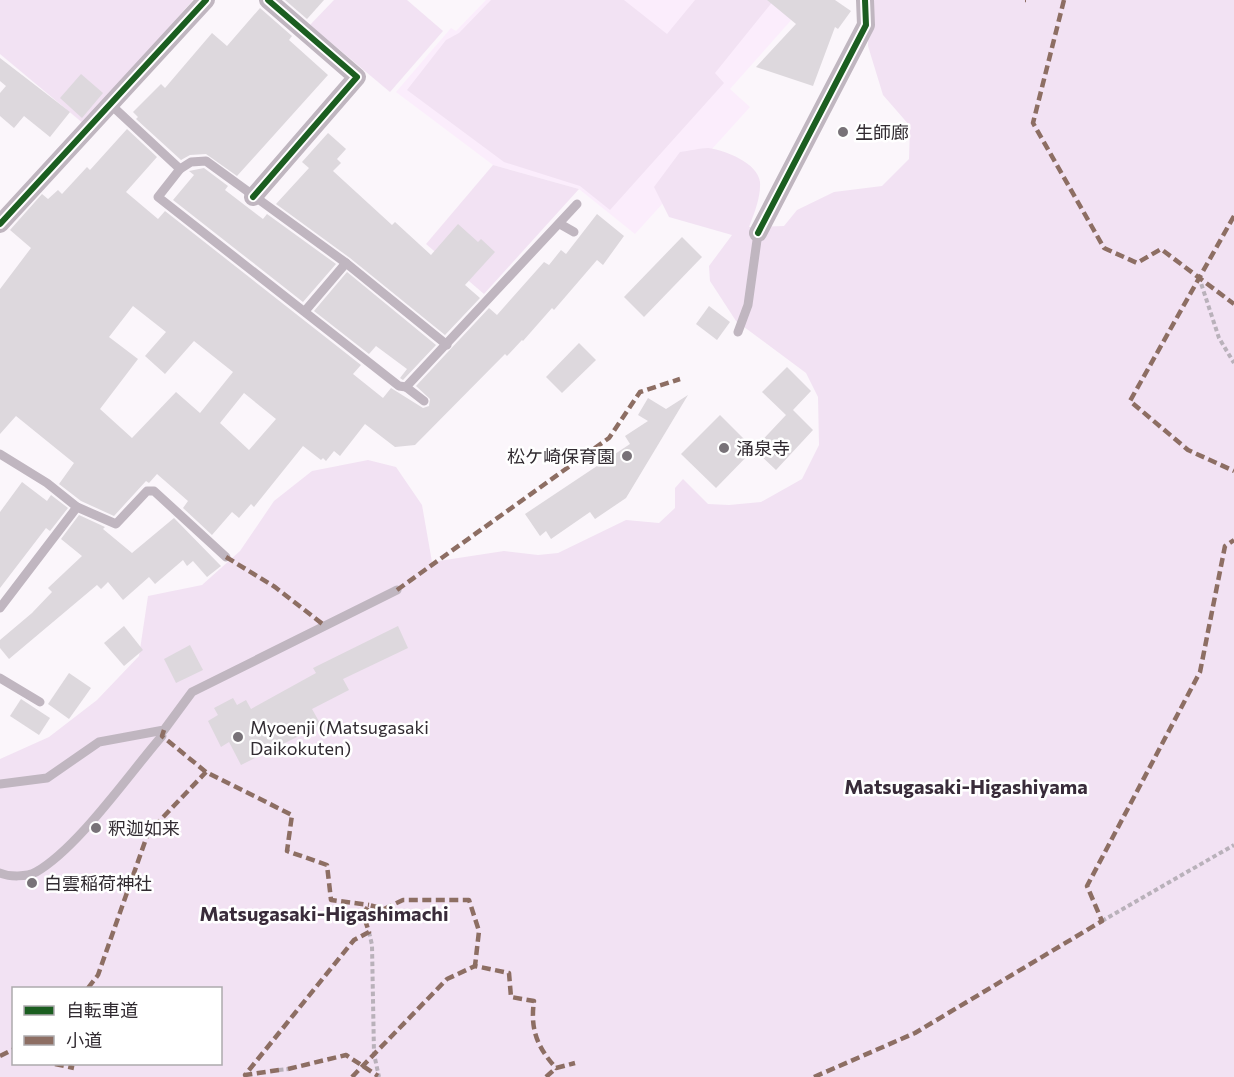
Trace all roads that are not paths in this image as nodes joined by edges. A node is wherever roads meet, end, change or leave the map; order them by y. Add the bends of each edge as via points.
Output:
1 (206, 0) edge
2 (268, 0) edge
3 (865, 0) edge
4 (110, 104) junction
5 (180, 169) junction
6 (253, 197) junction
7 (577, 204) dead end
8 (0, 223) edge
9 (560, 224) junction
10 (574, 232) dead end
11 (758, 233) joint
12 (346, 263) junction
13 (305, 311) junction
14 (738, 332) dead end
15 (447, 345) junction
16 (406, 387) junction
17 (424, 400) dead end
18 (0, 453) edge
19 (77, 507) junction
20 (226, 557) dead end
21 (397, 590) dead end
22 (0, 608) edge
23 (0, 678) edge
24 (40, 702) dead end
25 (162, 736) dead end
26 (0, 784) edge
27 (0, 873) edge

1 - 4 street
2 - 6 street via 357,77
3 - 11 street via 866,25
4 - 5 lane
4 - 8 street
5 - 6 lane via 191,162 206,161
5 - 13 lane via 158,197
6 - 12 lane
7 - 9 lane
9 - 10 lane
9 - 15 lane
11 - 14 lane via 748,305
12 - 13 lane
12 - 15 lane
13 - 16 lane via 399,386
15 - 16 lane
16 - 17 lane
18 - 19 lane
19 - 20 lane via 116,524 147,492 154,491
19 - 22 lane
21 - 26 lane via 192,692 164,730 99,742 47,778
23 - 24 lane
25 - 27 lane via 67,849 34,873

